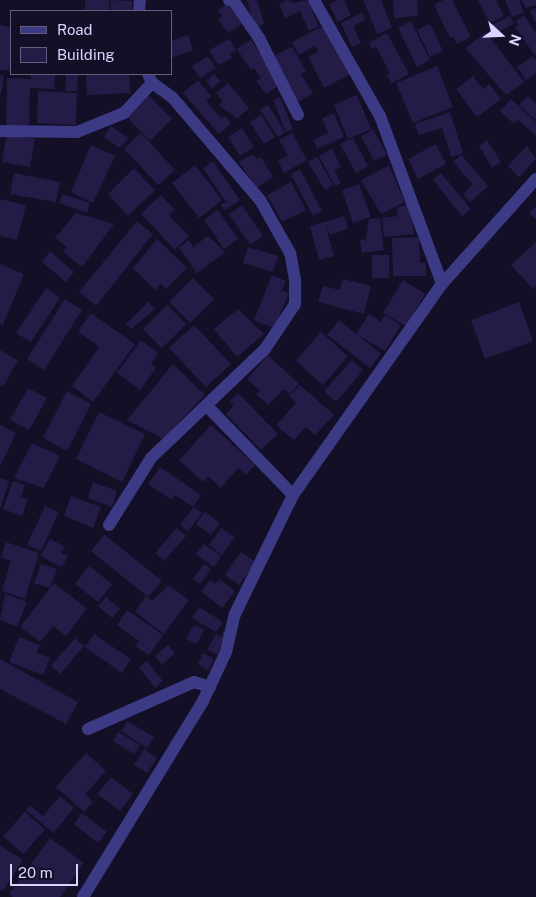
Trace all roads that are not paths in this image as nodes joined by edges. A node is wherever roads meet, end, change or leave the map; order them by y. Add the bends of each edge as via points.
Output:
1 (229, 0) edge
2 (314, 0) edge
3 (150, 78) edge
4 (298, 115) dead end
5 (0, 131) edge
6 (536, 179) edge
7 (442, 284) junction
8 (207, 406) junction
9 (293, 495) junction
10 (109, 525) dead end
11 (210, 687) junction
12 (88, 729) dead end
13 (82, 897) edge

1 - 4 street via 233,0 259,38
2 - 7 street via 380,116
3 - 5 street via 124,113 77,132
3 - 8 street via 173,98 260,200 290,253 295,280 294,304 265,349
6 - 7 street
7 - 9 street
8 - 9 street
8 - 10 street via 151,458
9 - 11 street via 235,614 226,652
11 - 12 street via 194,682
11 - 13 street via 139,809

